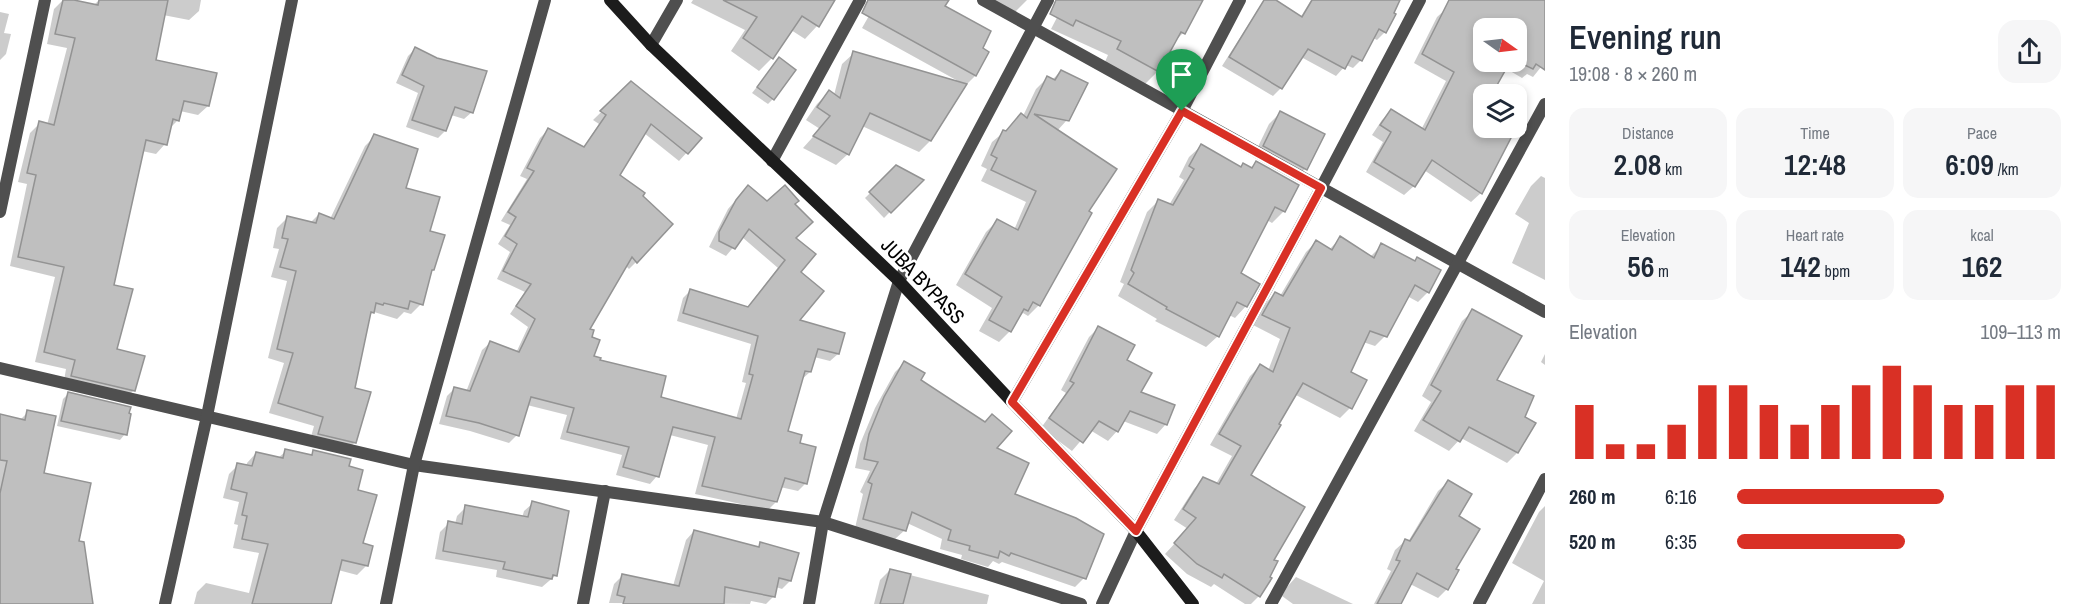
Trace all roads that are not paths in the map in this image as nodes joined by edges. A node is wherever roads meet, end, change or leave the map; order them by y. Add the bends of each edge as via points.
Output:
1 (45, 0) edge
2 (292, 0) edge
3 (545, 0) edge
4 (610, 0) edge
5 (677, 0) edge
6 (860, 0) edge
7 (983, 0) edge
8 (1048, 0) edge
9 (1240, 0) edge
10 (1420, 0) edge
11 (1033, 29) junction
12 (651, 45) junction
13 (1545, 104) edge
14 (1182, 111) junction
15 (772, 161) junction
16 (1321, 188) junction
17 (0, 212) edge
18 (1458, 263) junction
19 (899, 281) junction
20 (1545, 312) edge
21 (0, 368) edge
22 (1012, 402) junction
23 (207, 416) junction
24 (414, 465) junction
25 (1545, 479) edge
26 (605, 491) junction
27 (823, 522) junction
28 (1136, 531) junction
29 (165, 604) edge
30 (387, 604) edge
31 (583, 604) edge
32 (809, 604) edge
33 (1081, 604) edge
34 (1102, 604) edge
35 (1193, 604) edge
36 (1271, 604) edge
37 (1479, 604) edge

1 - 17 street
2 - 23 street
3 - 24 street
4 - 12 main road, JUBA BYPASS
5 - 12 street
6 - 15 street
7 - 11 street
8 - 11 street
9 - 14 street
10 - 16 street
11 - 14 street
11 - 19 street
12 - 15 main road, JUBA BYPASS
13 - 18 street
14 - 16 street
14 - 22 street
15 - 19 main road, JUBA BYPASS
16 - 18 street
16 - 28 street
18 - 20 street
18 - 36 street
19 - 22 main road, JUBA BYPASS
19 - 27 street
21 - 23 street
22 - 28 main road, JUBA BYPASS
23 - 24 street
23 - 29 street
24 - 26 street
24 - 30 street
25 - 37 street
26 - 27 street
26 - 31 street
27 - 32 street
27 - 33 street
28 - 34 street
28 - 35 main road, JUBA BYPASS

